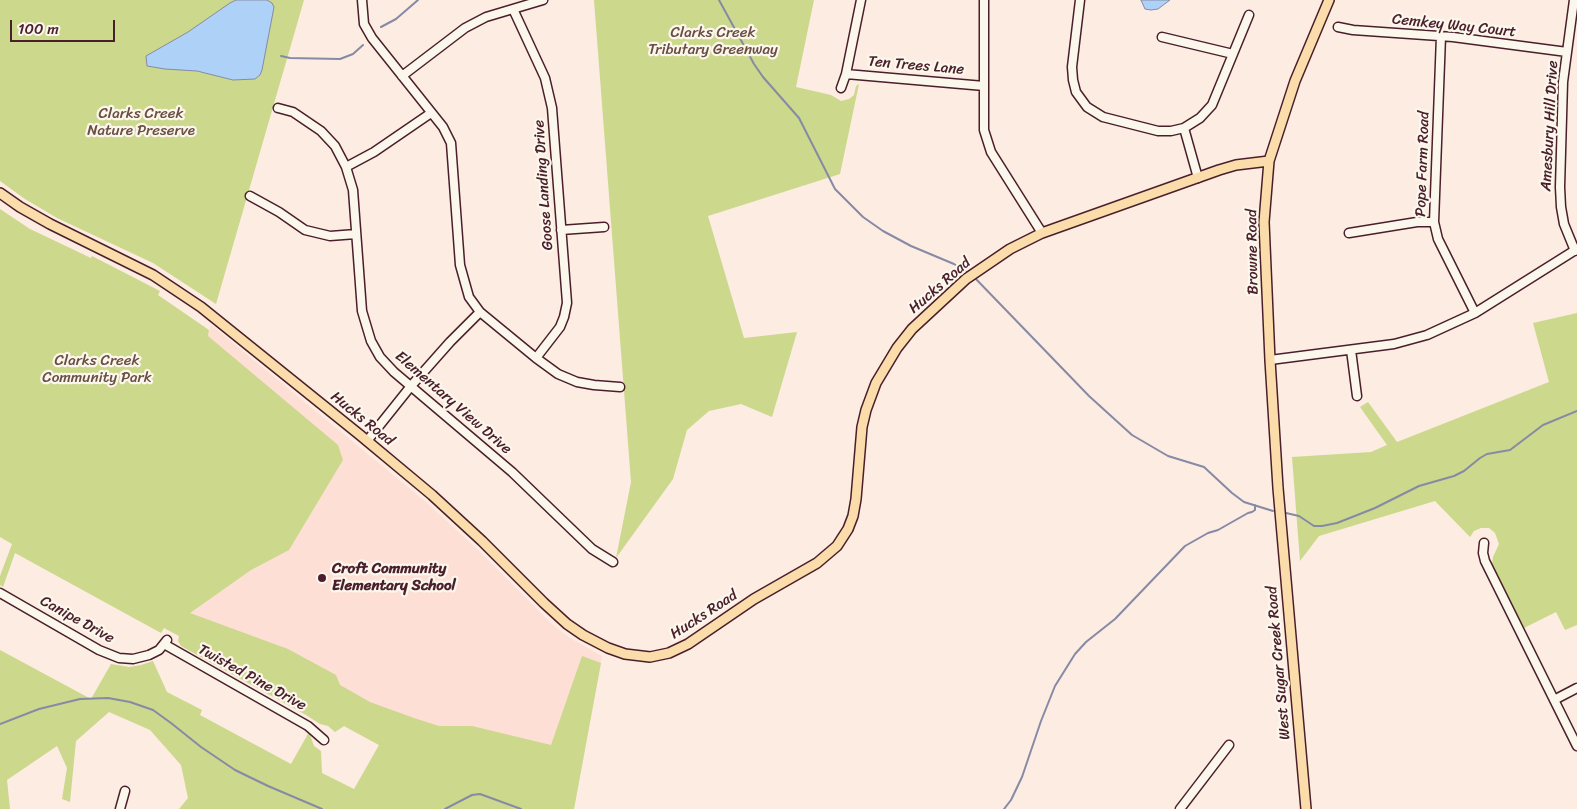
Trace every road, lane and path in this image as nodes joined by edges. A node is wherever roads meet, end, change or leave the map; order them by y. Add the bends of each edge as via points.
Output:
1 (362, 0) edge
2 (543, 0) edge
3 (861, 0) edge
4 (984, 0) edge
5 (1080, 0) edge
6 (1329, 0) edge
7 (1574, 0) edge
8 (513, 9) junction
9 (1249, 16) dead end
10 (1338, 27) dead end
11 (1441, 36) junction
12 (1162, 37) dead end
13 (1567, 52) junction
14 (1233, 54) junction
15 (846, 74) junction
16 (402, 76) junction
17 (984, 86) junction
18 (841, 88) dead end
19 (278, 108) dead end
20 (431, 113) junction
21 (1184, 128) junction
22 (1269, 161) junction
23 (346, 167) junction
24 (1198, 178) junction
25 (0, 193) edge
26 (250, 196) dead end
27 (1434, 222) junction
28 (604, 227) dead end
29 (561, 230) junction
30 (1348, 233) dead end
31 (356, 234) junction
32 (1042, 234) junction
33 (1576, 250) edge
34 (480, 312) junction
35 (1475, 313) junction
36 (1351, 350) junction
37 (536, 358) junction
38 (1270, 360) junction
39 (411, 386) junction
40 (620, 387) dead end
41 (1357, 396) dead end
42 (367, 441) junction
43 (1280, 515) joint
44 (1484, 543) dead end
45 (613, 562) dead end
46 (0, 593) edge
47 (166, 642) joint
48 (1577, 688) edge
49 (1554, 700) junction
50 (324, 740) dead end
51 (1229, 745) dead end
52 (1577, 746) edge
53 (125, 791) dead end
54 (120, 809) edge
55 (1180, 809) edge
56 (1306, 809) edge

1 - 16 street via 364,24
2 - 8 street
3 - 15 street
4 - 17 street
5 - 21 street via 1072,67 1076,92 1087,107 1103,117 1158,131
6 - 22 main road, Browne Road via 1294,81
7 - 13 street, Amesbury Hill Drive
8 - 16 street via 465,28
8 - 29 street, Goose Landing Drive via 545,78 552,108
9 - 14 street
10 - 11 street, Cemkey Way Court
11 - 13 street, Cemkey Way Court
11 - 27 street, Pope Farm Road
12 - 14 street
13 - 33 street, Amesbury Hill Drive via 1560,187 1564,224
14 - 21 street via 1212,105
15 - 17 street, Ten Trees Lane
15 - 18 street
16 - 20 street
17 - 32 street via 984,130 991,152
19 - 23 street, Elementary View Drive via 294,112 322,131
20 - 23 street
20 - 34 street via 451,143 460,265 469,296
21 - 24 street
22 - 24 main road, Hucks Road via 1236,165
22 - 38 main road, Browne Road via 1264,222
23 - 31 street, Elementary View Drive via 353,190
24 - 32 main road, Hucks Road
25 - 42 main road, Hucks Road via 50,224 179,292
26 - 31 street via 305,230 330,236
27 - 30 street
27 - 35 street, Pope Farm Road via 1438,239
28 - 29 street
29 - 37 street, Goose Landing Drive via 567,302 560,326
31 - 39 street, Elementary View Drive via 362,311 371,341 380,357
32 - 42 main road, Hucks Road via 1010,249 966,279 912,329 897,348 876,383 866,410 854,509 841,541 817,564 754,599 688,644 662,656 625,654 599,644 567,624 460,519
33 - 35 street
34 - 37 street
34 - 39 street
35 - 36 street via 1427,335
36 - 38 street
36 - 41 street
37 - 40 street via 558,374 577,382
38 - 43 main road, Browne Road
39 - 42 street
39 - 45 street, Elementary View Drive via 512,472 592,549
43 - 56 main road, West Sugar Creek Road
44 - 49 street via 1485,561
46 - 47 street, Canipe Drive via 118,658 149,655
47 - 50 street, Twisted Pine Drive via 308,726
48 - 49 street
49 - 52 street
51 - 55 street
53 - 54 street

